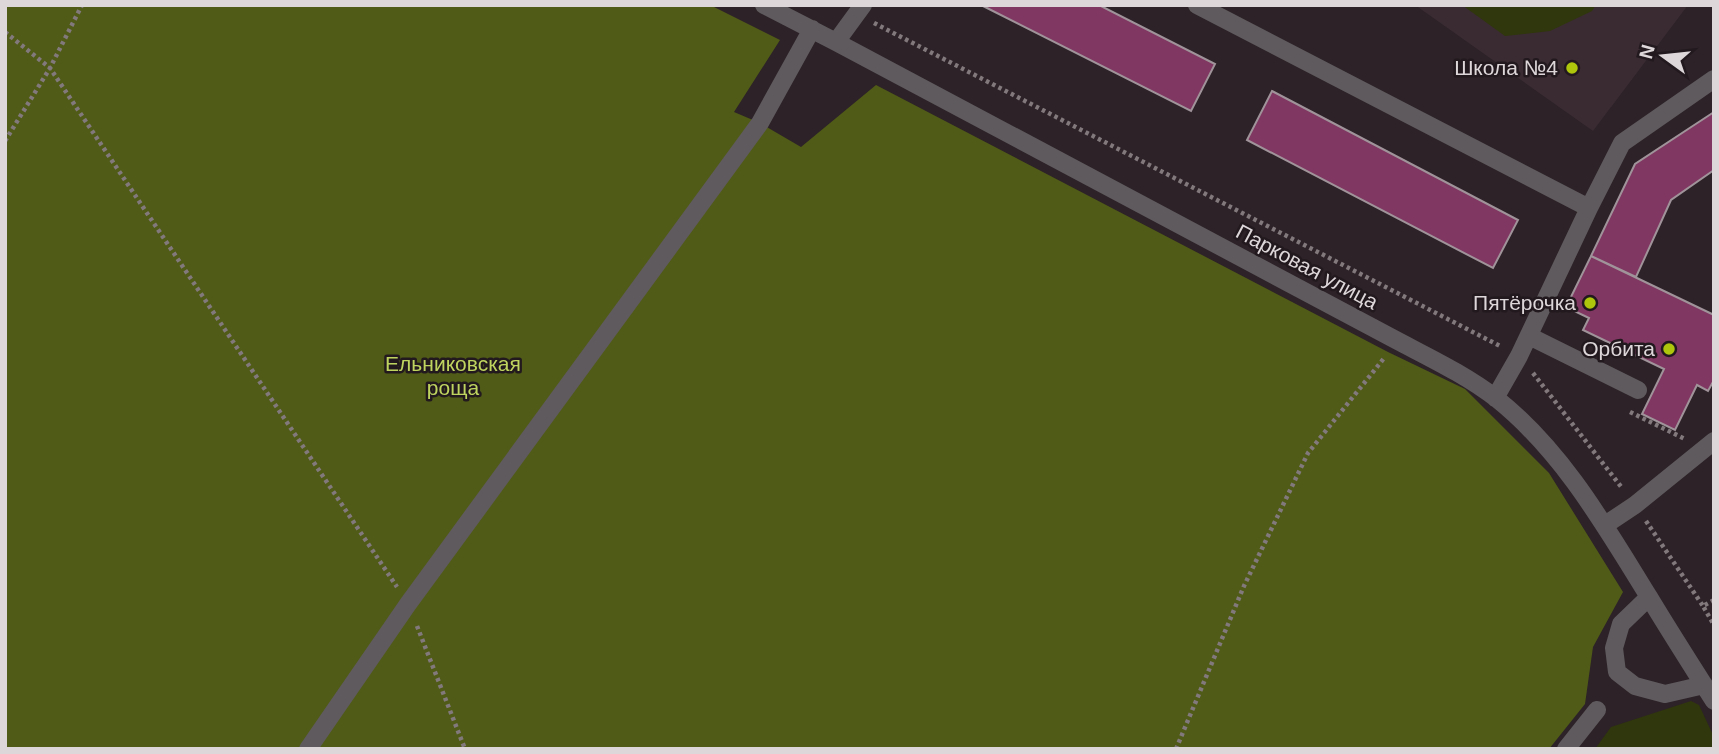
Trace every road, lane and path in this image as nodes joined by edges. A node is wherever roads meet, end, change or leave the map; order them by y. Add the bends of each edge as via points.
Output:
1 (82, 5) edge
2 (764, 5) edge
3 (1197, 5) edge
4 (859, 10) edge
5 (812, 29) junction
6 (5, 33) edge
7 (836, 41) junction
8 (50, 68) junction
9 (1714, 79) edge
10 (5, 141) edge
11 (1589, 208) junction
12 (1529, 336) junction
13 (1396, 340) junction
14 (1520, 356) junction
15 (1638, 390) dead end
16 (1495, 398) junction
17 (1714, 441) edge
18 (1635, 505) junction
19 (1605, 525) junction
20 (1649, 597) junction
21 (1714, 600) edge
22 (408, 604) junction
23 (1703, 606) junction
24 (1714, 625) edge
25 (1704, 685) junction
26 (1714, 701) edge
27 (1597, 710) dead end
28 (308, 749) edge
29 (465, 749) edge
30 (1176, 749) edge
31 (1566, 749) edge

1 - 8 path
2 - 5 street, Парковая улица
3 - 11 street
4 - 7 street
4 - 14 path
5 - 7 street, Парковая улица
5 - 22 street via 760,123
6 - 8 path
7 - 13 street, Парковая улица
8 - 10 path
8 - 22 path
9 - 11 street via 1622,143
11 - 12 street
12 - 14 street
12 - 15 street
13 - 16 street, Парковая улица
13 - 30 path via 1308,453 1244,586
14 - 16 street
14 - 18 path
16 - 19 street, Парковая улица via 1558,460
17 - 18 street
18 - 19 street
18 - 23 path
19 - 20 street, Парковая улица
20 - 25 street, Парковая улица
20 - 25 street via 1621,624 1614,648 1617,672 1635,686 1665,694
21 - 23 path
22 - 28 street
22 - 29 path
23 - 24 path
25 - 26 street, Парковая улица
27 - 31 street

